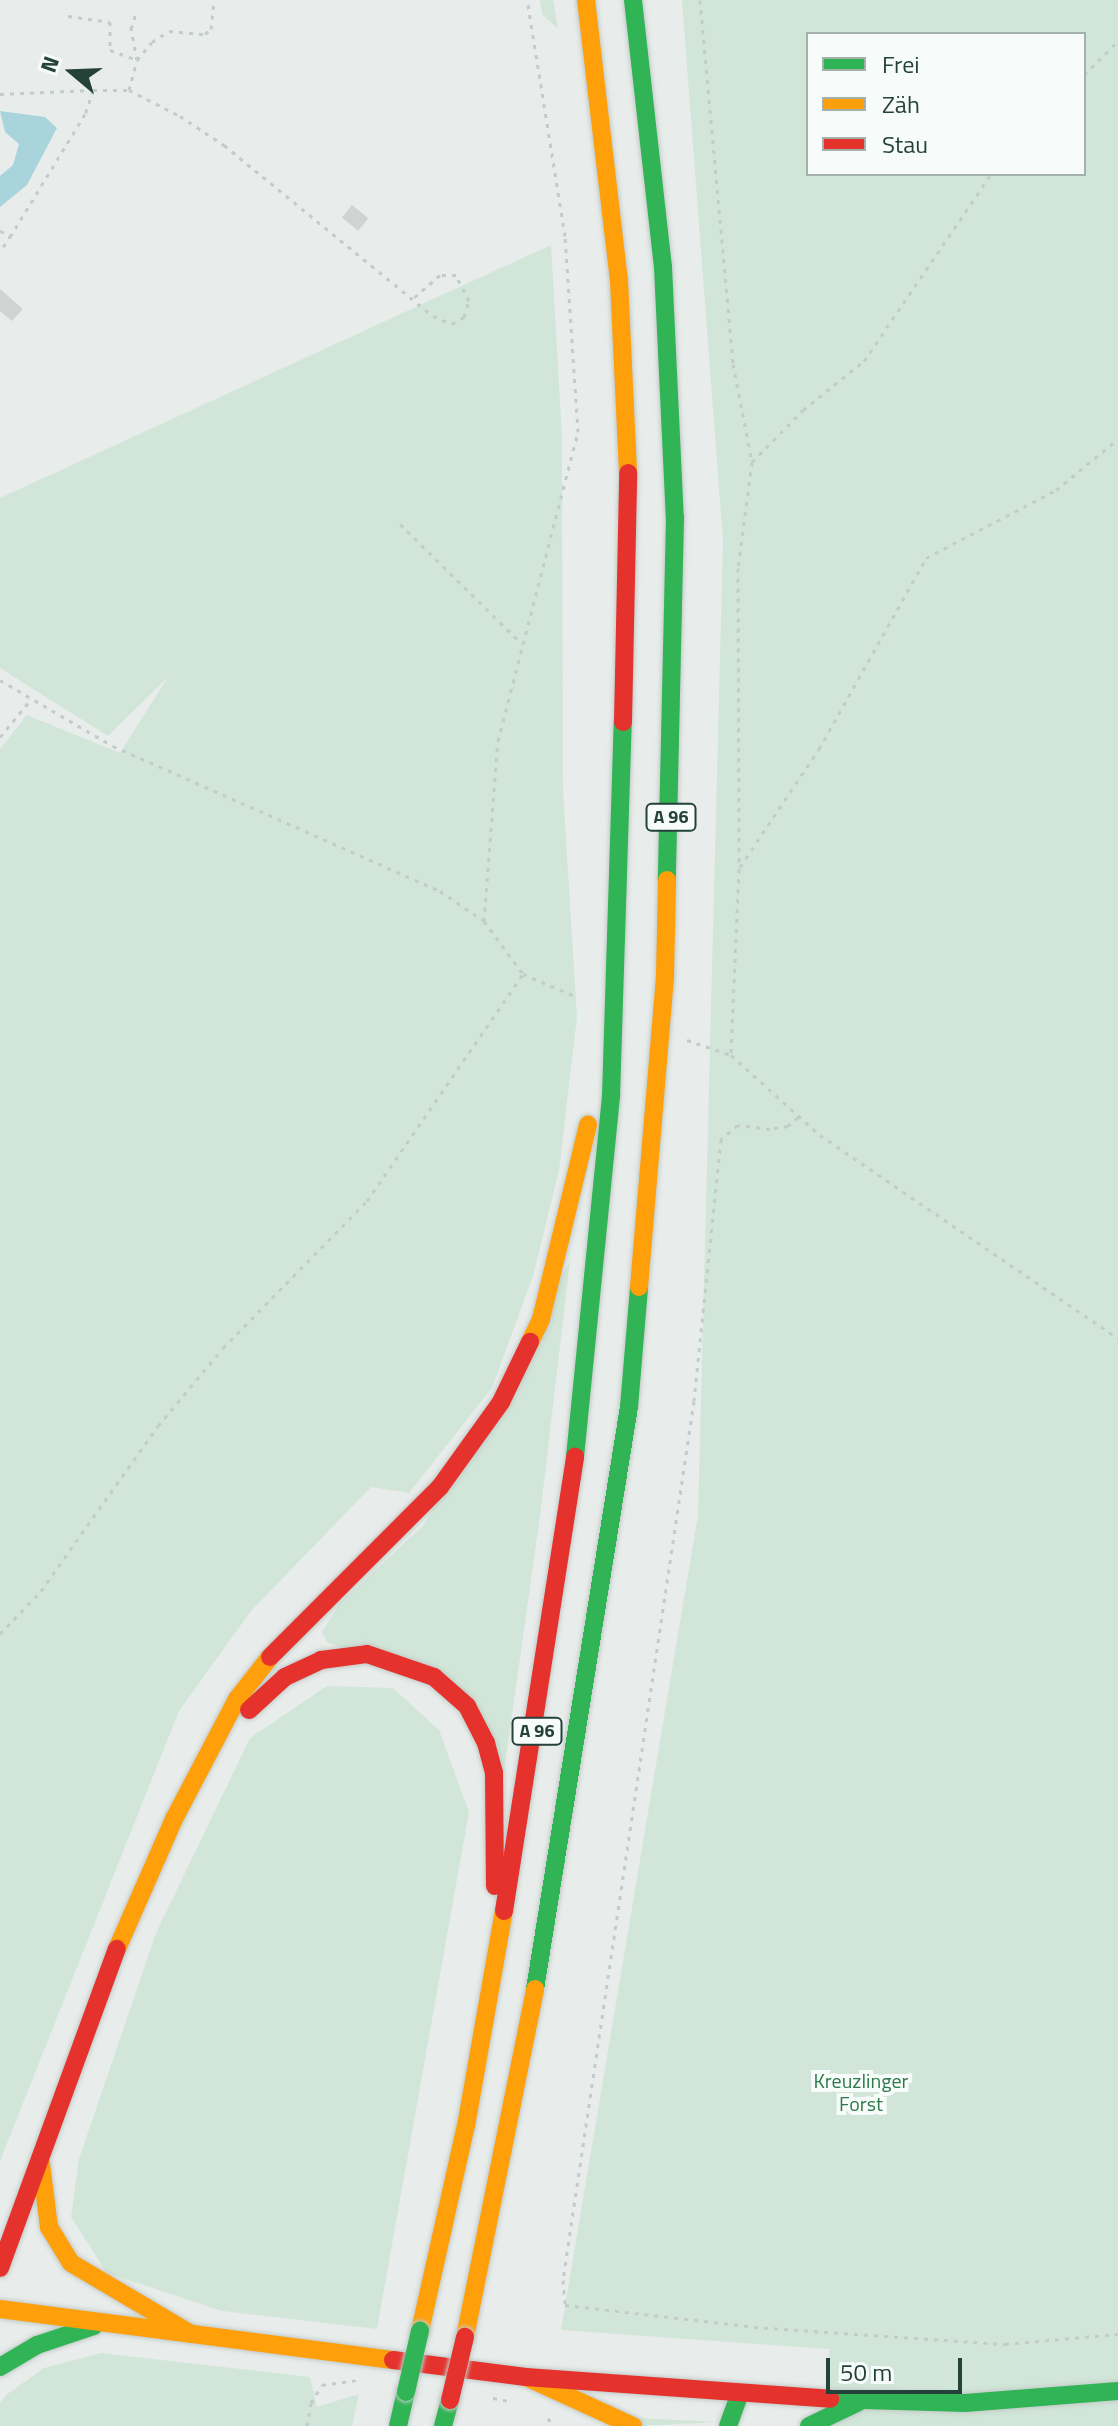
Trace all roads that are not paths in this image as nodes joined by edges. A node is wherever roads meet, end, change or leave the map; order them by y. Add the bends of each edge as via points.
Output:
1 (586, 0) edge
2 (633, 0) edge
3 (619, 963) junction
4 (196, 1777) junction
5 (498, 1957) junction
6 (40, 2152) junction
7 (29, 2183) junction
8 (0, 2213) edge
9 (0, 2268) edge
10 (0, 2309) edge
11 (105, 2323) junction
12 (191, 2334) junction
13 (0, 2367) edge
14 (526, 2377) junction
15 (1118, 2391) edge
16 (739, 2396) junction
17 (859, 2402) junction
18 (398, 2426) edge
19 (445, 2426) edge
20 (633, 2426) edge
21 (728, 2426) edge
22 (809, 2426) edge

1 - 3 main road, A 96 via 619,281 630,521
2 - 19 main road, A 96, bridge via 663,267 675,518 675,724 665,976 629,1407 601,1600 542,1956
3 - 4 main road via 559,1262 520,1366 440,1487 298,1623 261,1666 237,1699
3 - 5 main road, A 96 via 584,1396
4 - 5 main road via 259,1697 303,1667 367,1654 434,1677 467,1706 494,1773
4 - 6 main road via 131,1910
5 - 18 main road, A 96, bridge
6 - 7 main road
6 - 12 main road via 49,2227 71,2263
7 - 8 main road
7 - 9 main road
10 - 11 main road
11 - 12 main road
11 - 13 main road via 37,2345
12 - 14 main road
14 - 16 main road
14 - 20 main road
15 - 17 main road via 980,2402
16 - 17 main road via 761,2405
16 - 21 main road
17 - 22 main road

